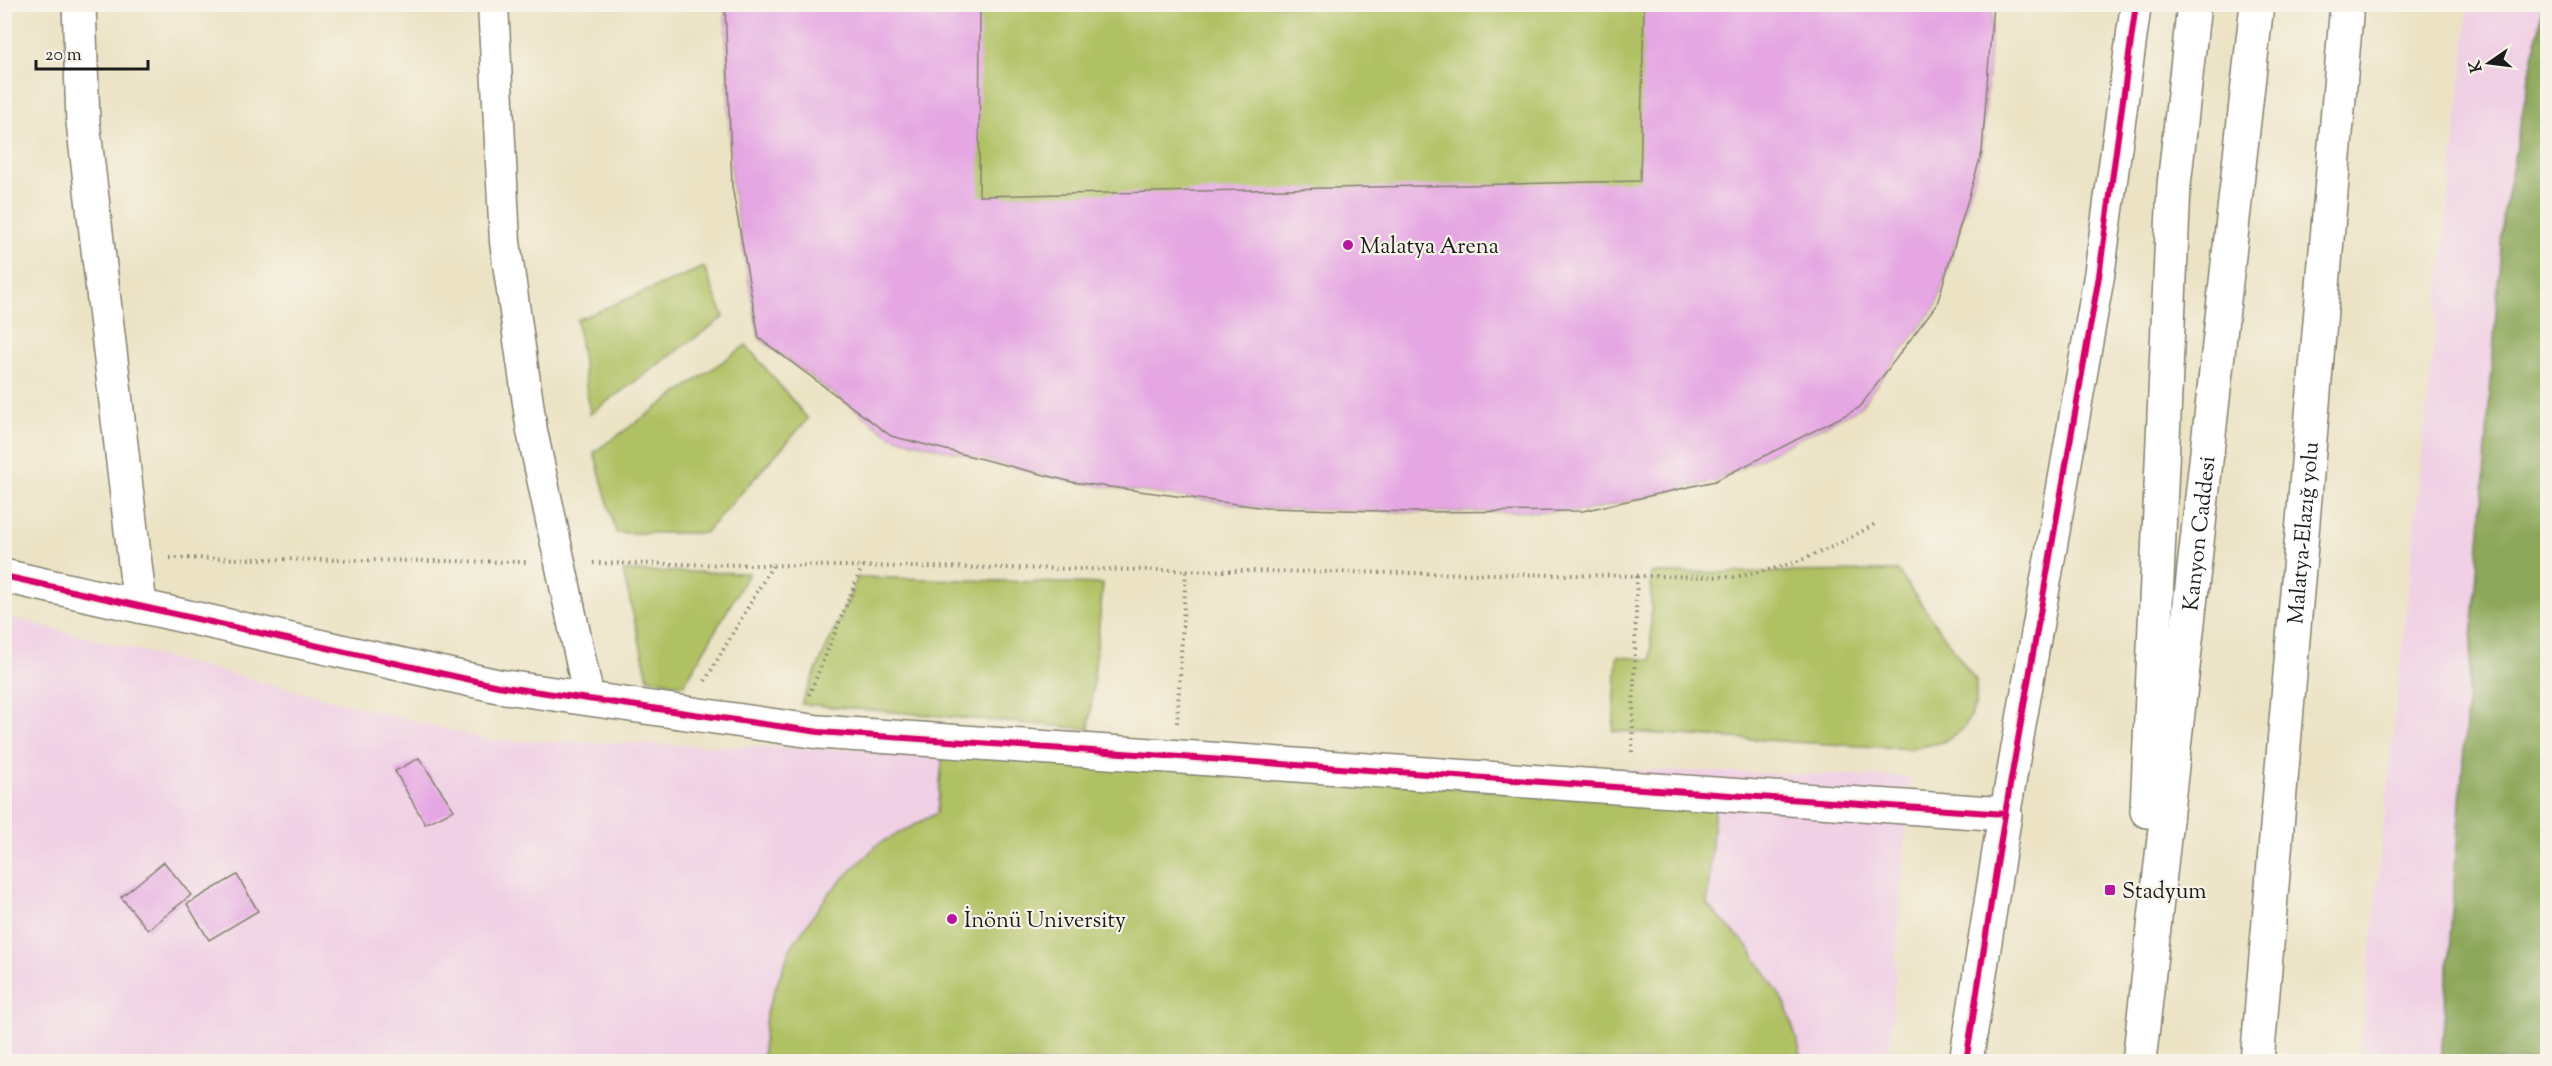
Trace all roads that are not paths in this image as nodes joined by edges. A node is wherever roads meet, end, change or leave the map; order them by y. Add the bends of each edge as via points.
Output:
1 (79, 4) edge
2 (493, 4) edge
3 (2136, 4) edge
4 (2194, 4) edge
5 (2257, 4) edge
6 (2347, 4) edge
7 (4, 576) edge
8 (140, 606) junction
9 (589, 699) junction
10 (2005, 814) junction
11 (1966, 1062) edge
12 (2137, 1062) edge
13 (2257, 1062) edge

1 - 8 main road via 83,122
2 - 9 street via 505,242 532,431
3 - 10 street via 2099,276
4 - 12 main road via 2174,185
5 - 12 main road, Kanyon Caddesi
6 - 13 main road, Malatya-Elazığ yolu
7 - 8 main road
8 - 9 main road via 498,686
9 - 10 main road via 795,729
10 - 11 main road

